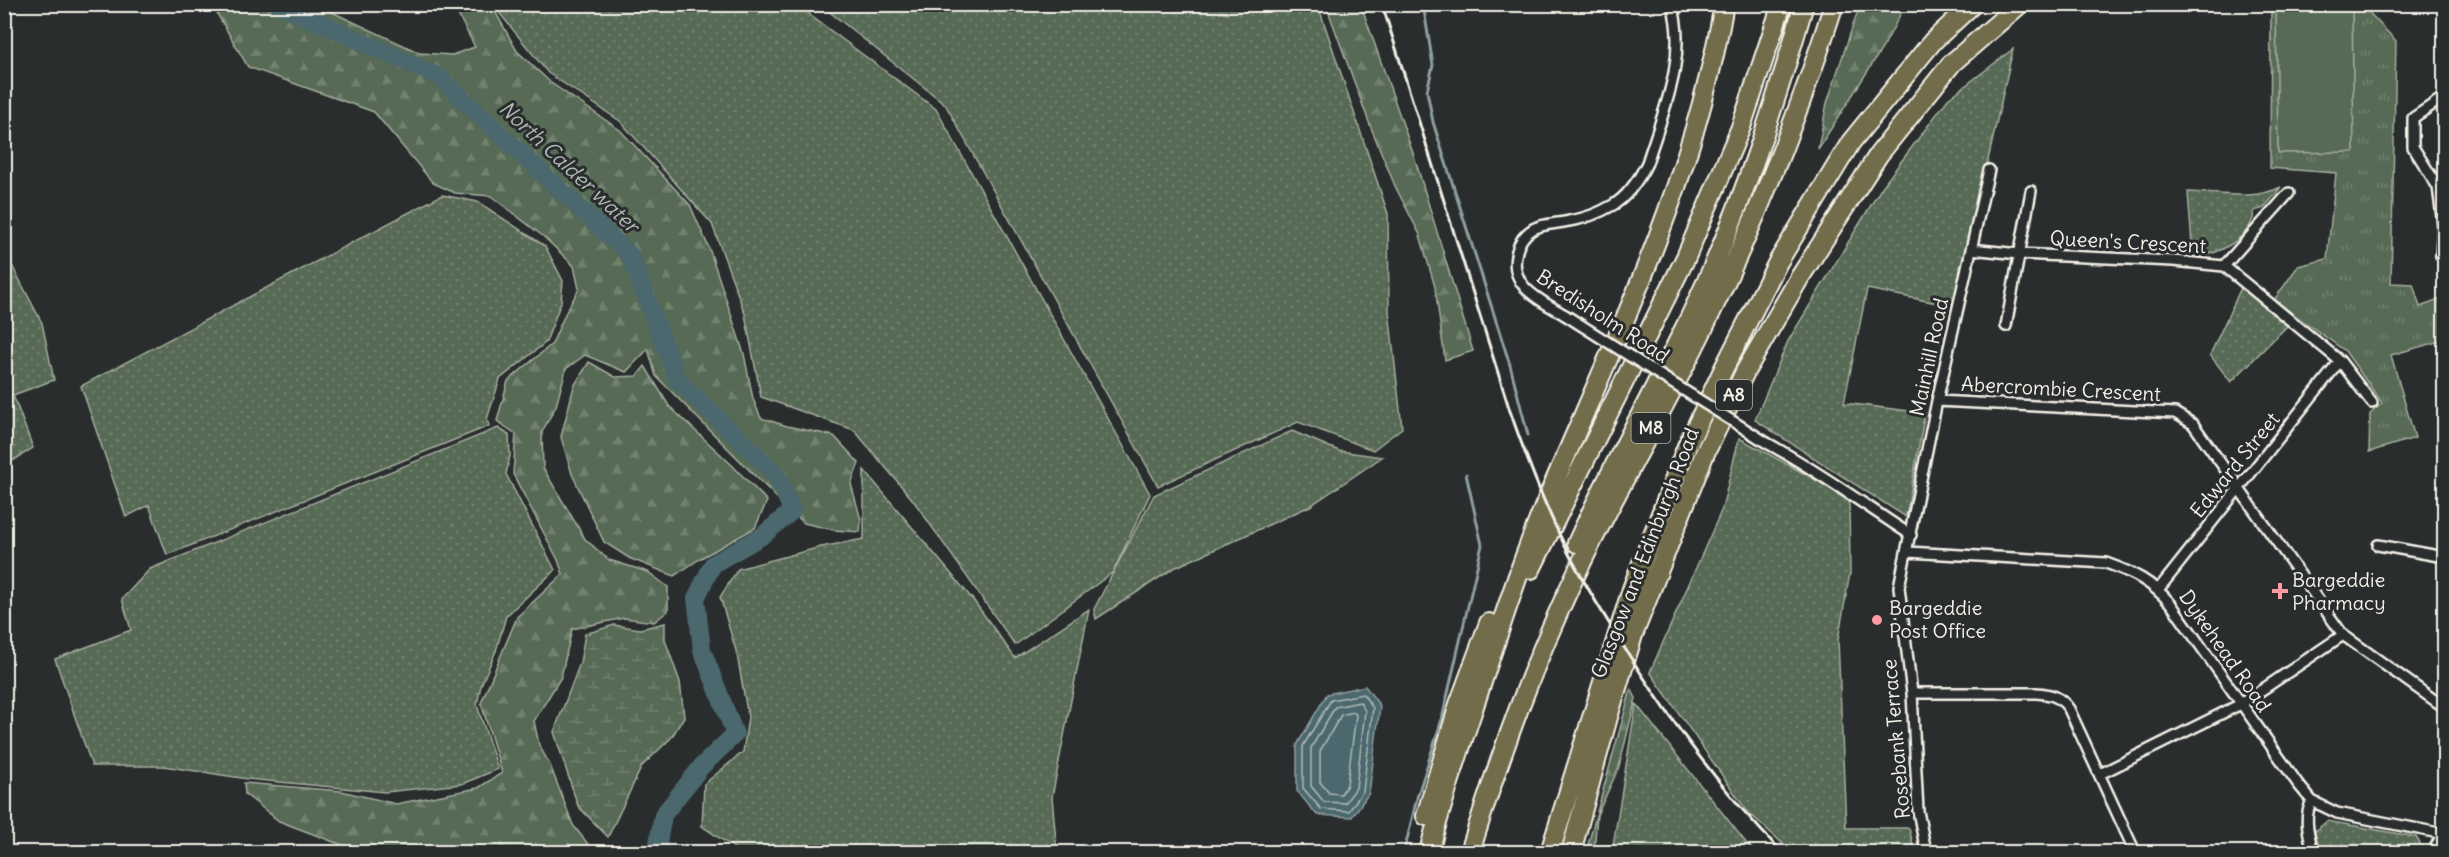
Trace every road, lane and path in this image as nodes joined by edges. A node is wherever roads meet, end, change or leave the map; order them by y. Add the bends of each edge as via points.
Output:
1 (1672, 4) edge
2 (1724, 4) edge
3 (1782, 4) edge
4 (1804, 4) edge
5 (1834, 4) edge
6 (1973, 4) edge
7 (2020, 4) edge
8 (2445, 97) edge
9 (1989, 170) dead end
10 (2031, 191) dead end
11 (2289, 193) dead end
12 (1971, 249) junction
13 (2019, 254) junction
14 (2441, 256) dead end
15 (2224, 266) junction
16 (1622, 326) junction
17 (2006, 326) dead end
18 (2340, 362) junction
19 (1650, 399) junction
20 (1937, 401) junction
21 (2372, 404) dead end
22 (2240, 489) junction
23 (1911, 535) junction
24 (2378, 545) dead end
25 (1907, 552) junction
26 (2445, 557) edge
27 (2158, 590) junction
28 (2343, 635) junction
29 (1483, 679) junction
30 (1912, 693) junction
31 (2241, 704) junction
32 (2445, 707) edge
33 (2100, 774) junction
34 (2312, 801) junction
35 (2444, 833) edge
36 (1418, 852) edge
37 (1430, 852) edge
38 (1467, 852) edge
39 (1550, 852) edge
40 (1572, 852) edge
41 (1926, 852) edge
42 (2135, 852) edge
43 (2313, 852) edge
44 (2433, 852) edge

1 - 23 street, Bredisholm Road, bridge via 1678,39 1675,69 1647,163 1629,191 1611,206 1579,220 1533,229 1524,237 1517,249 1515,267 1521,284 1526,291 1810,466
2 - 16 highway, M8 via 1690,148
3 - 29 highway, M8 via 1741,127 1686,257 1520,592
4 - 19 highway, M8 via 1779,94 1742,196
5 - 19 highway, M8 via 1723,266
5 - 38 highway, M8 via 1818,56 1734,262 1558,611
6 - 39 highway, Glasgow and Edinburgh Road / A8 via 1934,41 1851,142 1778,262 1725,366 1687,446 1632,589
7 - 40 highway, Glasgow and Edinburgh Road / A8 via 1953,63 1879,154 1746,370 1705,453 1634,635
8 - 14 street via 2413,118 2413,147 2438,187 2443,225
9 - 12 street, Mainhill Road
10 - 13 street
11 - 15 street
12 - 13 street, Queen's Crescent
12 - 20 street, Mainhill Road
13 - 15 street, Queen's Crescent
13 - 17 street
15 - 18 street, Queen's Crescent
16 - 29 highway, M8 via 1512,586
16 - 36 highway, M8 via 1533,511 1508,574 1456,713
18 - 21 street, Queen's Crescent
18 - 22 street, Edward Street
19 - 38 highway, M8 via 1587,522 1530,650 1478,796
20 - 22 street, Abercrombie Crescent via 2175,413 2193,424
20 - 23 street, Mainhill Road
22 - 27 street, Edward Street
22 - 28 street, Abercrombie Crescent
23 - 25 street, Mainhill Road
24 - 26 street
25 - 27 street, Dykehead Road via 2106,563 2136,574
25 - 30 street, Rosebank Terrace via 1899,592
27 - 31 street, Dykehead Road
28 - 31 street
28 - 32 street, Abercrombie Crescent
29 - 37 highway, M8 via 1455,760
30 - 33 street via 2050,693 2063,700 2069,709
30 - 41 street, Rosebank Terrace via 1918,811
31 - 33 street
31 - 34 street, Dykehead Road
33 - 42 street
34 - 35 street, Dykehead Road via 2337,813
34 - 43 street via 2307,827
35 - 44 street

